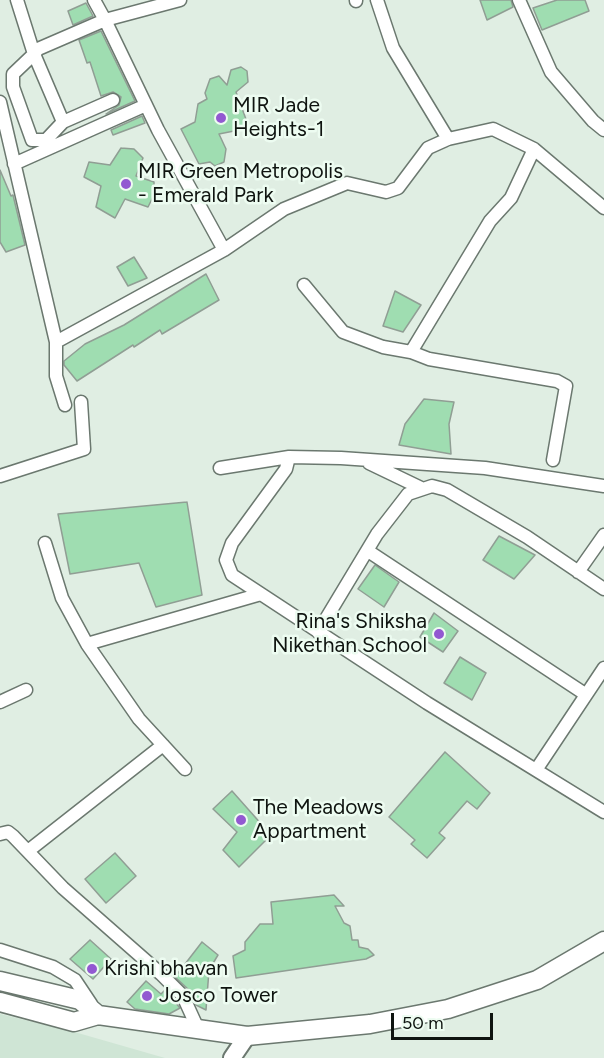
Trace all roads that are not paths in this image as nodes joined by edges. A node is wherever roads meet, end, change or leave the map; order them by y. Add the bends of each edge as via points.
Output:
1 (17, 0) edge
2 (94, 0) edge
3 (180, 0) edge
4 (377, 0) edge
5 (519, 0) edge
6 (105, 21) junction
7 (34, 54) junction
8 (113, 100) dead end
9 (0, 102) edge
10 (146, 105) junction
11 (63, 122) junction
12 (604, 130) edge
13 (448, 139) junction
14 (534, 149) junction
15 (14, 164) junction
16 (604, 208) edge
17 (224, 250) junction
18 (304, 285) dead end
19 (56, 342) junction
20 (411, 352) junction
21 (81, 402) dead end
22 (65, 405) dead end
23 (289, 457) junction
24 (365, 460) junction
25 (554, 460) dead end
26 (220, 468) dead end
27 (0, 476) edge
28 (604, 486) edge
29 (421, 488) junction
30 (604, 535) edge
31 (45, 543) dead end
32 (368, 551) junction
33 (578, 572) junction
34 (604, 589) edge
35 (261, 594) junction
36 (318, 632) junction
37 (87, 644) junction
38 (604, 668) edge
39 (26, 690) dead end
40 (585, 694) junction
41 (0, 702) edge
42 (163, 745) junction
43 (185, 769) dead end
44 (536, 770) junction
45 (604, 812) edge
46 (0, 834) edge
47 (27, 851) junction
48 (604, 941) edge
49 (0, 950) edge
50 (0, 981) edge
51 (0, 1002) edge
52 (98, 1015) junction
53 (198, 1029) junction
54 (247, 1036) junction
55 (232, 1058) edge

1 - 7 street
2 - 6 street
3 - 6 street
4 - 13 street via 393,48
5 - 12 street via 551,72
6 - 7 street
6 - 10 street
7 - 11 street
7 - 11 street via 13,74 13,87 32,141 46,140
8 - 11 street
9 - 15 street
10 - 15 street
10 - 17 street
13 - 14 street via 493,129
13 - 17 street via 428,148 398,188 386,192 347,183 284,209
14 - 16 street
14 - 20 street via 511,198 490,221
15 - 19 street
17 - 19 street
18 - 20 street via 343,332
19 - 22 street via 56,376
20 - 25 street via 566,386
21 - 27 street via 84,449
23 - 24 street
23 - 26 street
23 - 35 street via 286,469 232,543 226,560 232,575
24 - 28 street via 485,468
24 - 29 street
29 - 32 street via 408,494
29 - 33 street via 447,490
30 - 33 street
31 - 37 street via 62,598
32 - 36 street
32 - 40 street
33 - 34 street
35 - 36 street
35 - 37 street
36 - 44 street
37 - 42 street via 139,719
38 - 40 street
39 - 41 street
40 - 44 street
42 - 43 street
42 - 47 street
44 - 45 street
46 - 47 street via 8,832
47 - 53 street via 183,996
48 - 54 main road via 537,980 447,1009 370,1024
49 - 52 street via 53,967 75,980
50 - 52 main road via 80,1000
51 - 52 main road via 74,1022
52 - 53 main road
53 - 54 main road
54 - 55 main road

